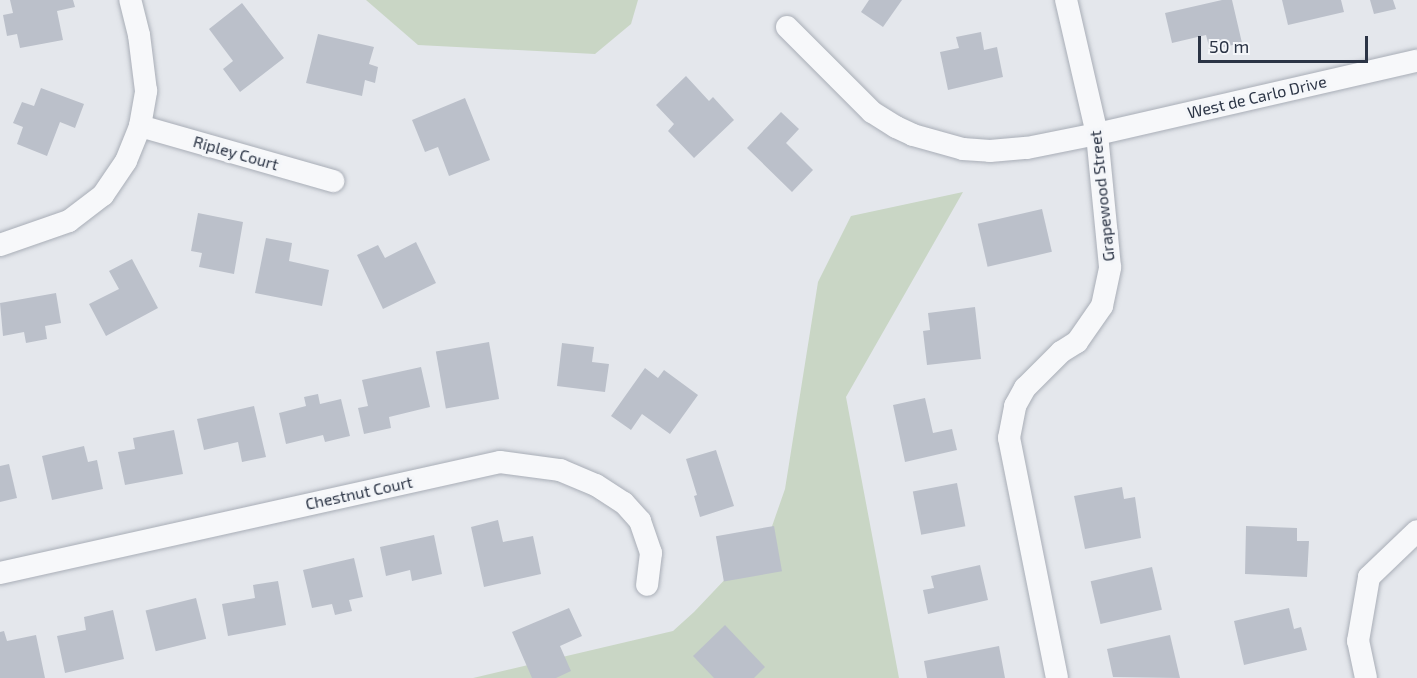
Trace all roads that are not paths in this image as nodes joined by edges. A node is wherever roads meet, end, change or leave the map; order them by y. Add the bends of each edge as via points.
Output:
1 (130, 0) edge
2 (1066, 0) edge
3 (787, 27) dead end
4 (1417, 61) edge
5 (140, 126) junction
6 (1097, 134) junction
7 (333, 181) dead end
8 (0, 245) edge
9 (1417, 531) edge
10 (0, 573) edge
11 (647, 585) dead end
12 (1057, 678) edge
13 (1366, 678) edge

1 - 5 street via 145,71
2 - 6 street, Grapewood Street
3 - 6 street, West de Carlo Drive via 872,112 913,135 963,149 990,151
4 - 6 street, West de Carlo Drive
5 - 7 street, Ripley Court
5 - 8 street via 126,161 103,195 69,221
6 - 12 street, Grapewood Street via 1110,267 1107,289 1102,306 1077,342 1054,358 1025,388 1015,406 1009,438
9 - 13 street via 1370,577 1358,641
10 - 11 street, Chestnut Court via 500,462 560,470 596,484 624,503 640,520 651,553

